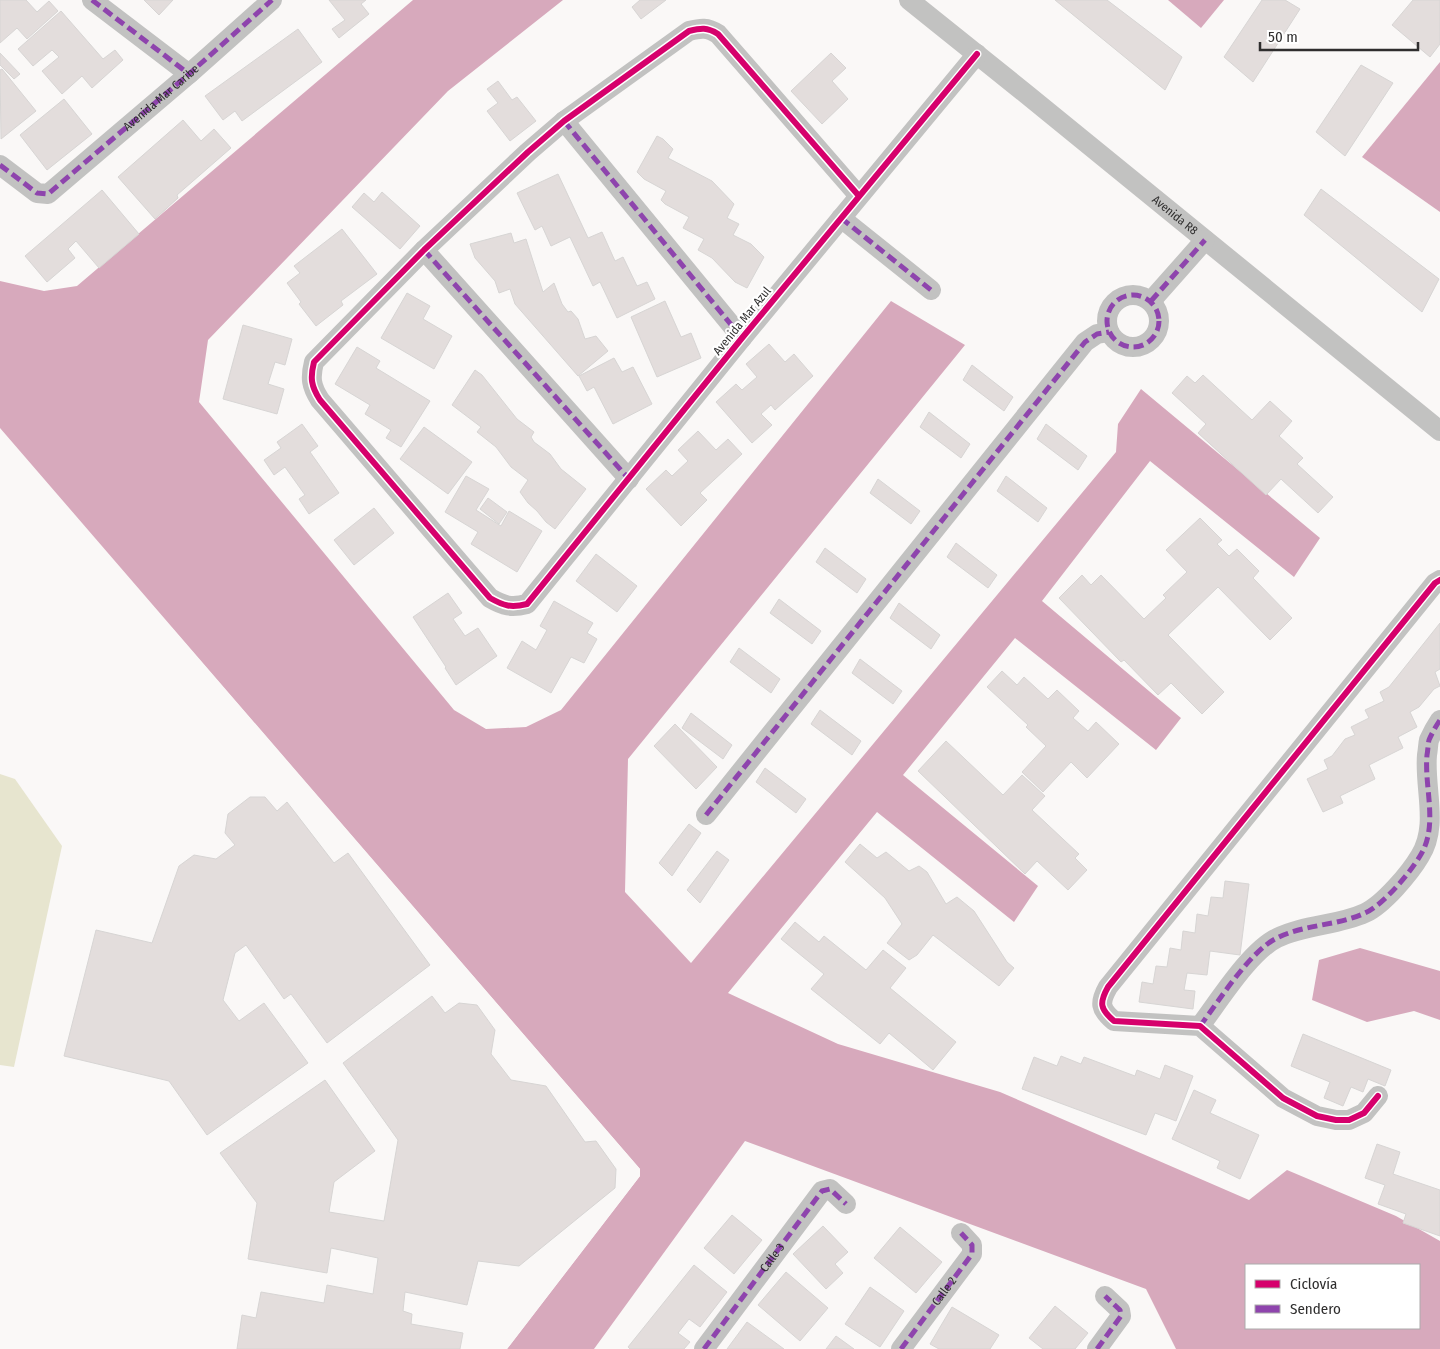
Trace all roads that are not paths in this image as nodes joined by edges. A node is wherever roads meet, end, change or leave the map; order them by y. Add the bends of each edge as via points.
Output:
1 (92, 0) edge
2 (272, 0) edge
3 (909, 0) edge
4 (977, 54) junction
5 (189, 74) junction
6 (564, 121) junction
7 (0, 165) edge
8 (858, 196) junction
9 (841, 218) junction
10 (1205, 240) junction
11 (424, 250) junction
12 (931, 290) dead end
13 (1151, 302) junction
14 (1109, 332) junction
15 (742, 338) junction
16 (1440, 431) edge
17 (629, 479) junction
18 (1440, 580) edge
19 (1440, 720) edge
20 (706, 815) dead end
21 (1200, 1026) junction
22 (1378, 1096) dead end
23 (846, 1204) dead end
24 (961, 1233) dead end
25 (1106, 1296) dead end
26 (704, 1349) edge
27 (901, 1349) edge
28 (1097, 1349) edge

1 - 5 street
2 - 5 street, Avenida Mar Caribe
3 - 4 street, Avenida R8
4 - 8 street, Avenida Mar Azul
4 - 10 street, Avenida R8
5 - 7 street, Avenida Mar Caribe via 48,194 37,192
6 - 8 street via 689,31 710,29 718,34
6 - 11 street
6 - 15 street
8 - 9 street, Avenida Mar Azul
9 - 12 street
9 - 15 street, Avenida Mar Azul
10 - 13 street
10 - 16 street, Avenida R8
11 - 17 street
11 - 17 street, Avenida Mar Azul via 314,362 311,375 320,400 490,598 502,605 515,607 527,604
13 - 14 street via 1141,295 1129,294 1118,299 1110,309 1107,320
13 - 14 street via 1159,313 1160,326 1154,338 1143,346 1130,348 1118,343
14 - 20 street via 1085,342
15 - 17 street, Avenida Mar Azul
18 - 21 street via 1114,979 1102,999 1105,1013 1114,1020
19 - 21 street via 1429,741 1426,763 1431,816 1427,836 1421,854 1408,874 1366,913 1301,929 1258,950
21 - 22 street via 1283,1098 1317,1116 1349,1120 1364,1113
23 - 26 street, Calle 3 via 830,1189 822,1190
24 - 27 street, Calle 2 via 972,1245 972,1254
25 - 28 street via 1120,1310 1121,1316

